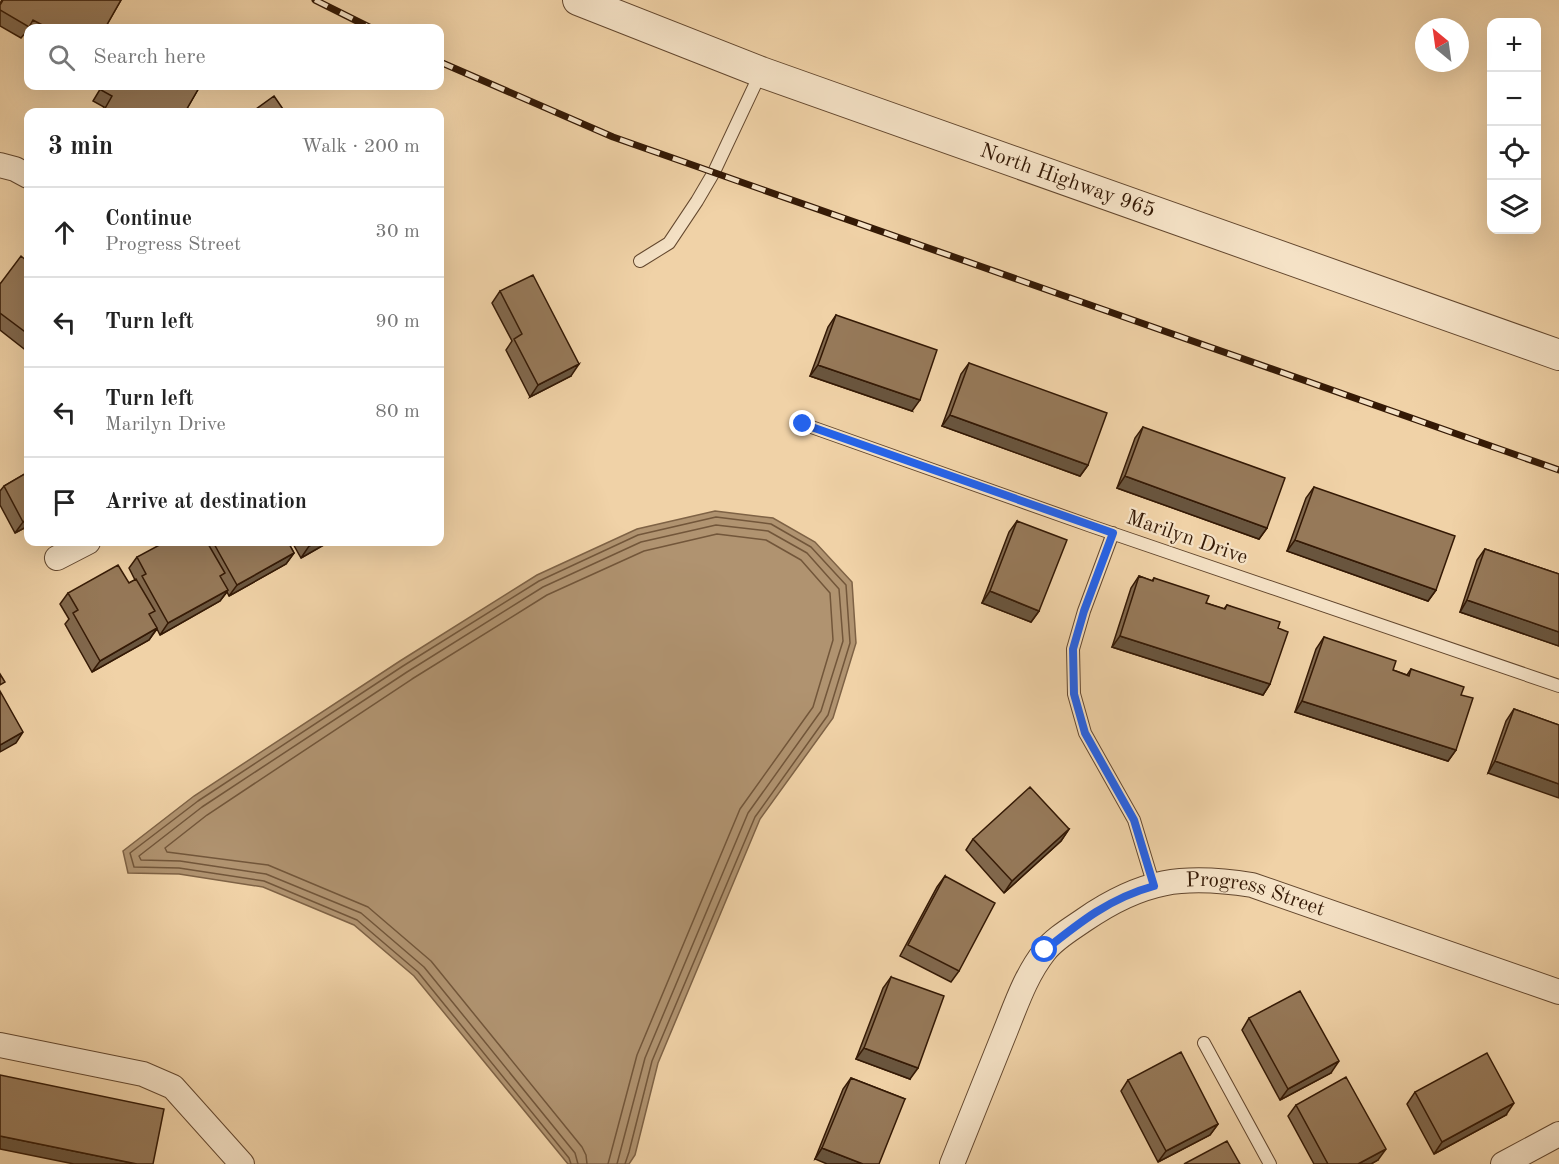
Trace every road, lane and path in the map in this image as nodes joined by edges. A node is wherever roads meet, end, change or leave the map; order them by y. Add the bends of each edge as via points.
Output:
1 (578, 0) edge
2 (761, 72) junction
3 (0, 165) edge
4 (24, 174) edge
5 (640, 261) dead end
6 (1559, 355) edge
7 (803, 424) dead end
8 (1113, 533) junction
9 (80, 546) edge
10 (57, 558) dead end
11 (1559, 686) edge
12 (1154, 886) junction
13 (1559, 992) edge
14 (1204, 1043) dead end
15 (0, 1045) edge
16 (1559, 1134) edge
17 (242, 1164) edge
18 (952, 1164) edge
19 (1270, 1164) edge
20 (1503, 1164) edge

1 - 2 street, North Highway 965
2 - 5 lane via 697,201 669,243
2 - 6 street, North Highway 965
3 - 4 street
7 - 8 lane, Marilyn Drive
8 - 11 lane, Marilyn Drive
8 - 12 lane via 1073,649 1074,694 1085,733 1134,820
9 - 10 street
12 - 13 street, Progress Street via 1177,880 1215,879 1252,885
12 - 18 street, Progress Street via 1130,892 1105,906 1045,950 1024,984
14 - 19 lane
15 - 17 street via 143,1074 173,1087
16 - 20 street

